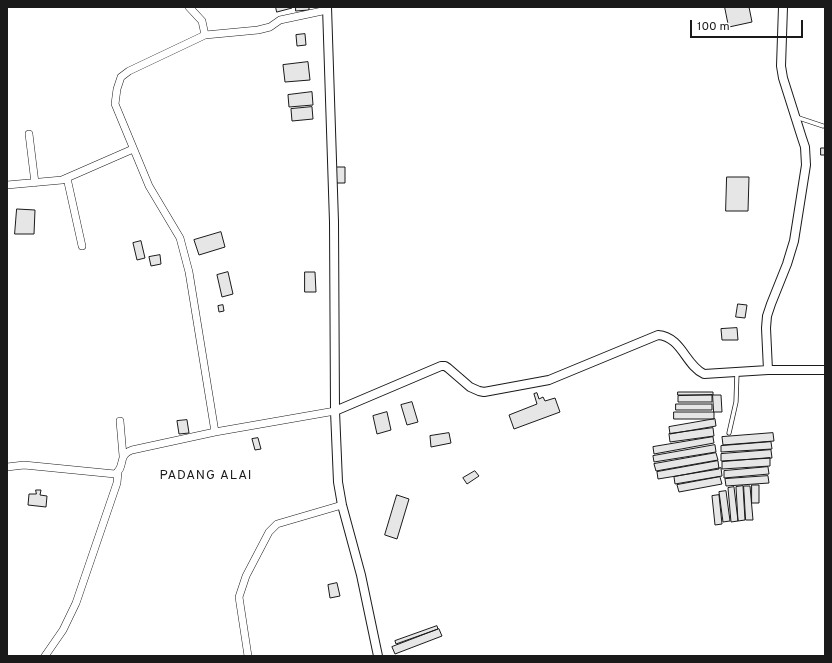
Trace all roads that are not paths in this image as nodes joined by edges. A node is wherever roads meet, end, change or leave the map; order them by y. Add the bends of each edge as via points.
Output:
1 (189, 7) edge
2 (783, 7) edge
3 (327, 8) edge
4 (205, 35) junction
5 (795, 116) junction
6 (823, 126) dead end
7 (29, 134) dead end
8 (132, 149) junction
9 (66, 178) junction
10 (35, 183) junction
11 (7, 185) edge
12 (82, 246) dead end
13 (768, 370) junction
14 (825, 370) edge
15 (737, 372) junction
16 (335, 411) junction
17 (120, 421) dead end
18 (215, 432) junction
19 (729, 433) dead end
20 (123, 456) junction
21 (7, 467) edge
22 (118, 472) junction
23 (342, 505) junction
24 (45, 656) edge
25 (248, 656) edge
26 (378, 656) edge

1 - 4 street via 202,21
2 - 5 street via 781,66
3 - 4 street via 280,20 270,27 258,30
3 - 16 street via 334,222
4 - 8 street via 140,65 121,77 116,89 115,104
5 - 6 lane
5 - 13 street via 805,147 806,165 791,252 767,316
7 - 10 street
8 - 9 street
8 - 18 street via 149,186 180,238
9 - 10 street
9 - 12 street
10 - 11 street
13 - 14 street
13 - 15 street
15 - 16 street via 704,374 672,339 658,335 549,380 484,392 474,390 448,368 441,366
15 - 19 lane via 736,402
16 - 18 street
16 - 23 street via 338,482
17 - 20 street
18 - 20 street via 132,450
20 - 22 street
21 - 22 street via 24,466 115,474
22 - 24 street via 117,483 76,603 63,630
23 - 25 street via 277,524 269,532 246,576 239,597
23 - 26 street via 361,575

